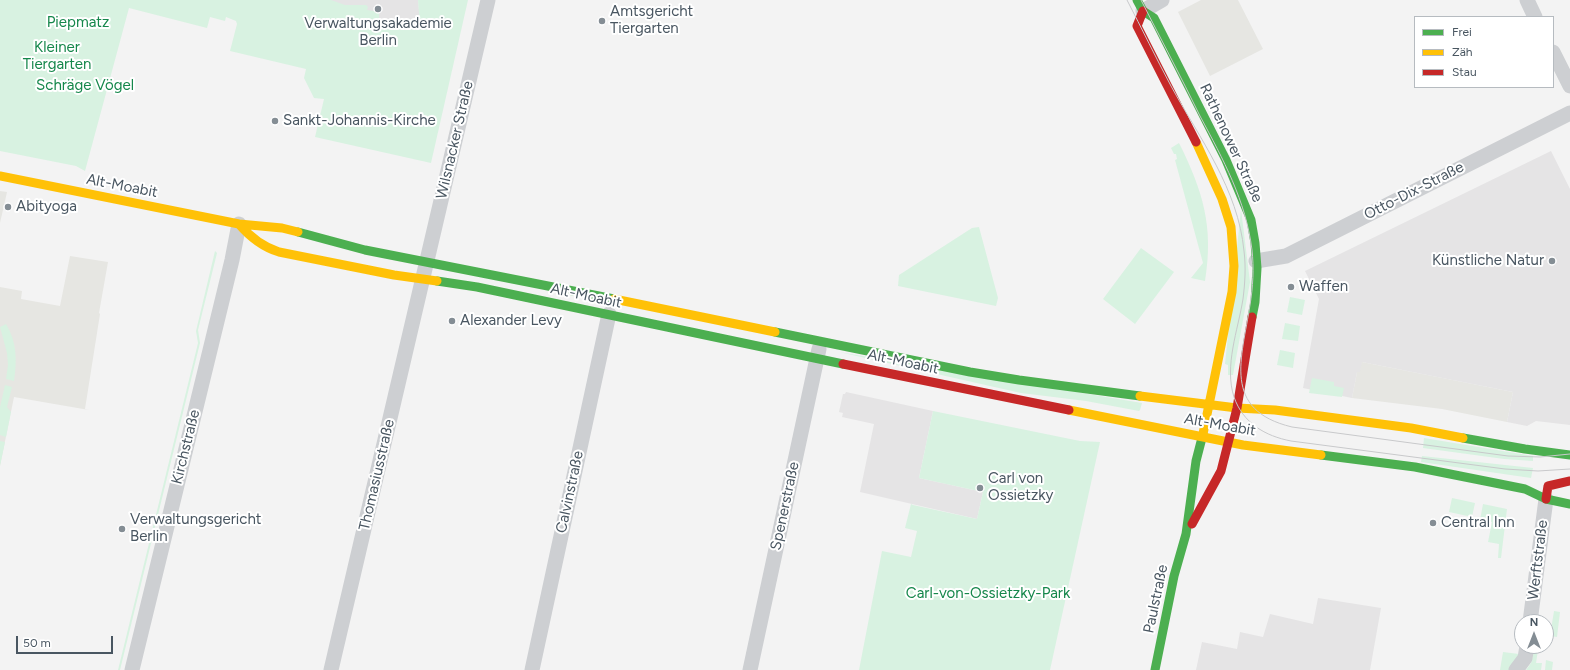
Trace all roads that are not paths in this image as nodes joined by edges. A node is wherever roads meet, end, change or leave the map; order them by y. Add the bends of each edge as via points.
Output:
1 (488, 0) edge
2 (1162, 0) edge
3 (1527, 0) edge
4 (1140, 5) edge
5 (1535, 16) edge
6 (1554, 54) edge
7 (1570, 86) edge
8 (1570, 113) edge
9 (0, 176) edge
10 (239, 224) junction
11 (1256, 260) junction
12 (426, 261) junction
13 (422, 279) junction
14 (609, 314) junction
15 (820, 342) junction
16 (817, 358) junction
17 (1209, 403) junction
18 (1237, 408) junction
19 (1202, 436) junction
20 (1229, 442) junction
21 (1567, 453) edge
22 (1570, 481) edge
23 (1547, 493) junction
24 (1570, 504) edge
25 (1186, 534) junction
26 (1531, 614) edge
27 (1526, 654) edge
28 (132, 670) edge
29 (331, 670) edge
30 (532, 670) edge
31 (750, 670) edge
32 (1155, 670) edge
33 (1516, 670) edge

1 - 12 street, Wilsnacker Straße
2 - 4 street
3 - 5 street
4 - 11 main road, Rathenower Straße via 1154,18 1226,160 1251,220
4 - 17 main road, Rathenower Straße via 1137,26 1210,172 1231,227 1234,266 1232,292
6 - 7 street
8 - 11 street, Otto-Dix-Straße via 1286,256
9 - 10 main road, Alt-Moabit
10 - 12 main road, Alt-Moabit via 282,228 364,250
10 - 13 main road, Alt-Moabit via 250,237 273,250
10 - 28 street, Kirchstraße
11 - 18 main road, Rathenower Straße via 1255,302
12 - 13 street, Wilsnacker Straße
12 - 15 main road, Alt-Moabit
13 - 14 main road, Alt-Moabit via 477,287
13 - 29 street, Thomasiusstraße
14 - 16 main road, Alt-Moabit
14 - 30 street, Calvinstraße
15 - 16 street, Spenerstraße
15 - 17 main road, Alt-Moabit via 991,376
16 - 19 main road, Alt-Moabit
16 - 31 street, Spenerstraße
17 - 18 main road, Alt-Moabit
17 - 19 main road, Paulstraße
18 - 20 main road, Rathenower Straße
18 - 21 main road, Alt-Moabit via 1275,410 1404,427 1530,450
19 - 20 main road, Alt-Moabit
19 - 25 main road, Paulstraße
20 - 23 main road, Alt-Moabit via 1404,465
20 - 25 main road, Paulstraße via 1218,478
22 - 23 main road
23 - 24 main road, Alt-Moabit
23 - 26 street, Werftstraße
25 - 32 main road, Paulstraße via 1174,576
27 - 33 street

